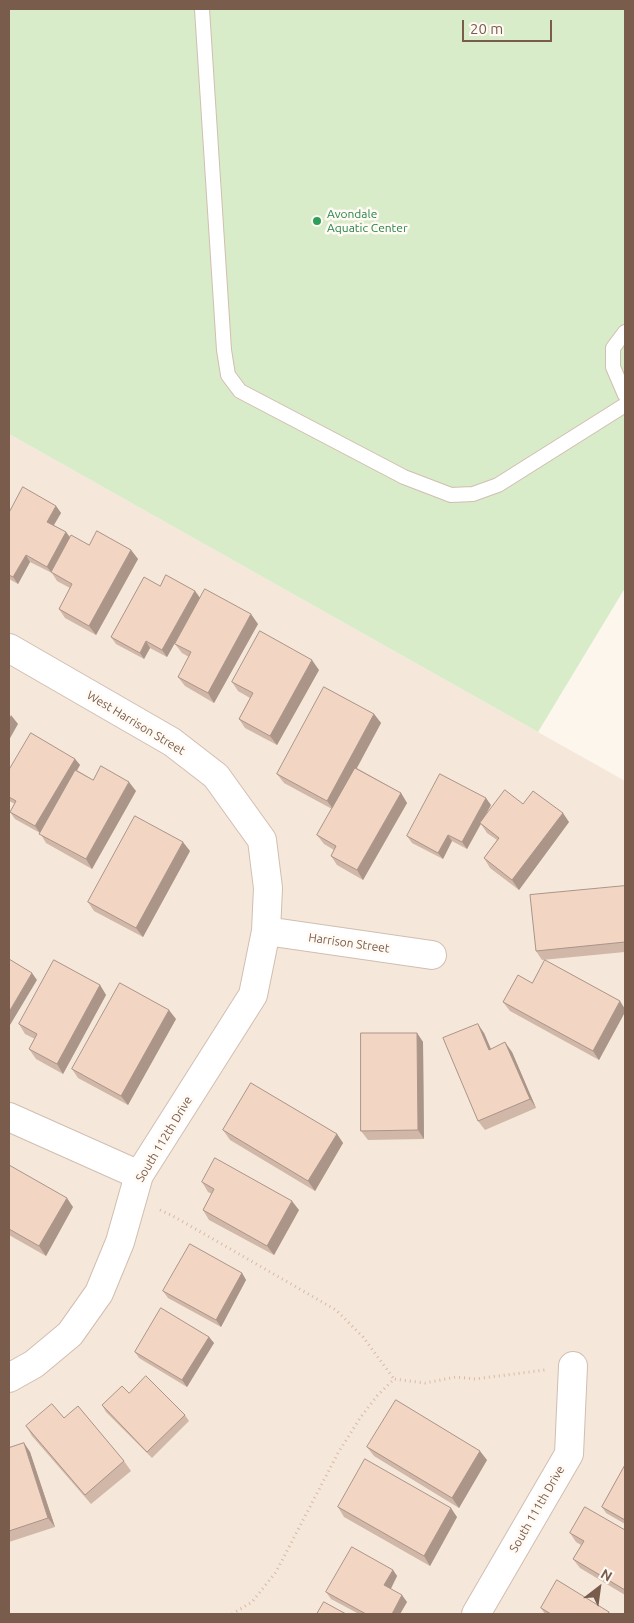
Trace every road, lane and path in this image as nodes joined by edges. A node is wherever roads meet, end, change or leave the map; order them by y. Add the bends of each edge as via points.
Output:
1 (202, 9) edge
2 (625, 332) edge
3 (625, 396) edge
4 (625, 404) edge
5 (9, 648) edge
6 (266, 931) junction
7 (432, 955) dead end
8 (9, 1117) edge
9 (136, 1186) junction
10 (573, 1366) joint
11 (9, 1378) edge
12 (394, 1379) junction
13 (232, 1614) edge
14 (476, 1614) edge

1 - 4 lane via 224,350 228,375 240,391 404,477 451,495 473,494 498,485
2 - 3 lane via 613,348 613,368
5 - 6 street, West Harrison Street via 172,742 216,776 262,840 268,888
6 - 7 street, Harrison Street
6 - 9 street, South 112th Drive via 253,995
8 - 9 street
9 - 11 street, South 112th Drive via 120,1242 99,1293 70,1334 34,1364
9 - 12 path via 173,1216 336,1310 363,1337
10 - 12 path via 475,1379 456,1377 425,1384
10 - 14 street, South 111th Drive via 569,1454
12 - 13 path via 360,1418 338,1453 276,1572 252,1602

